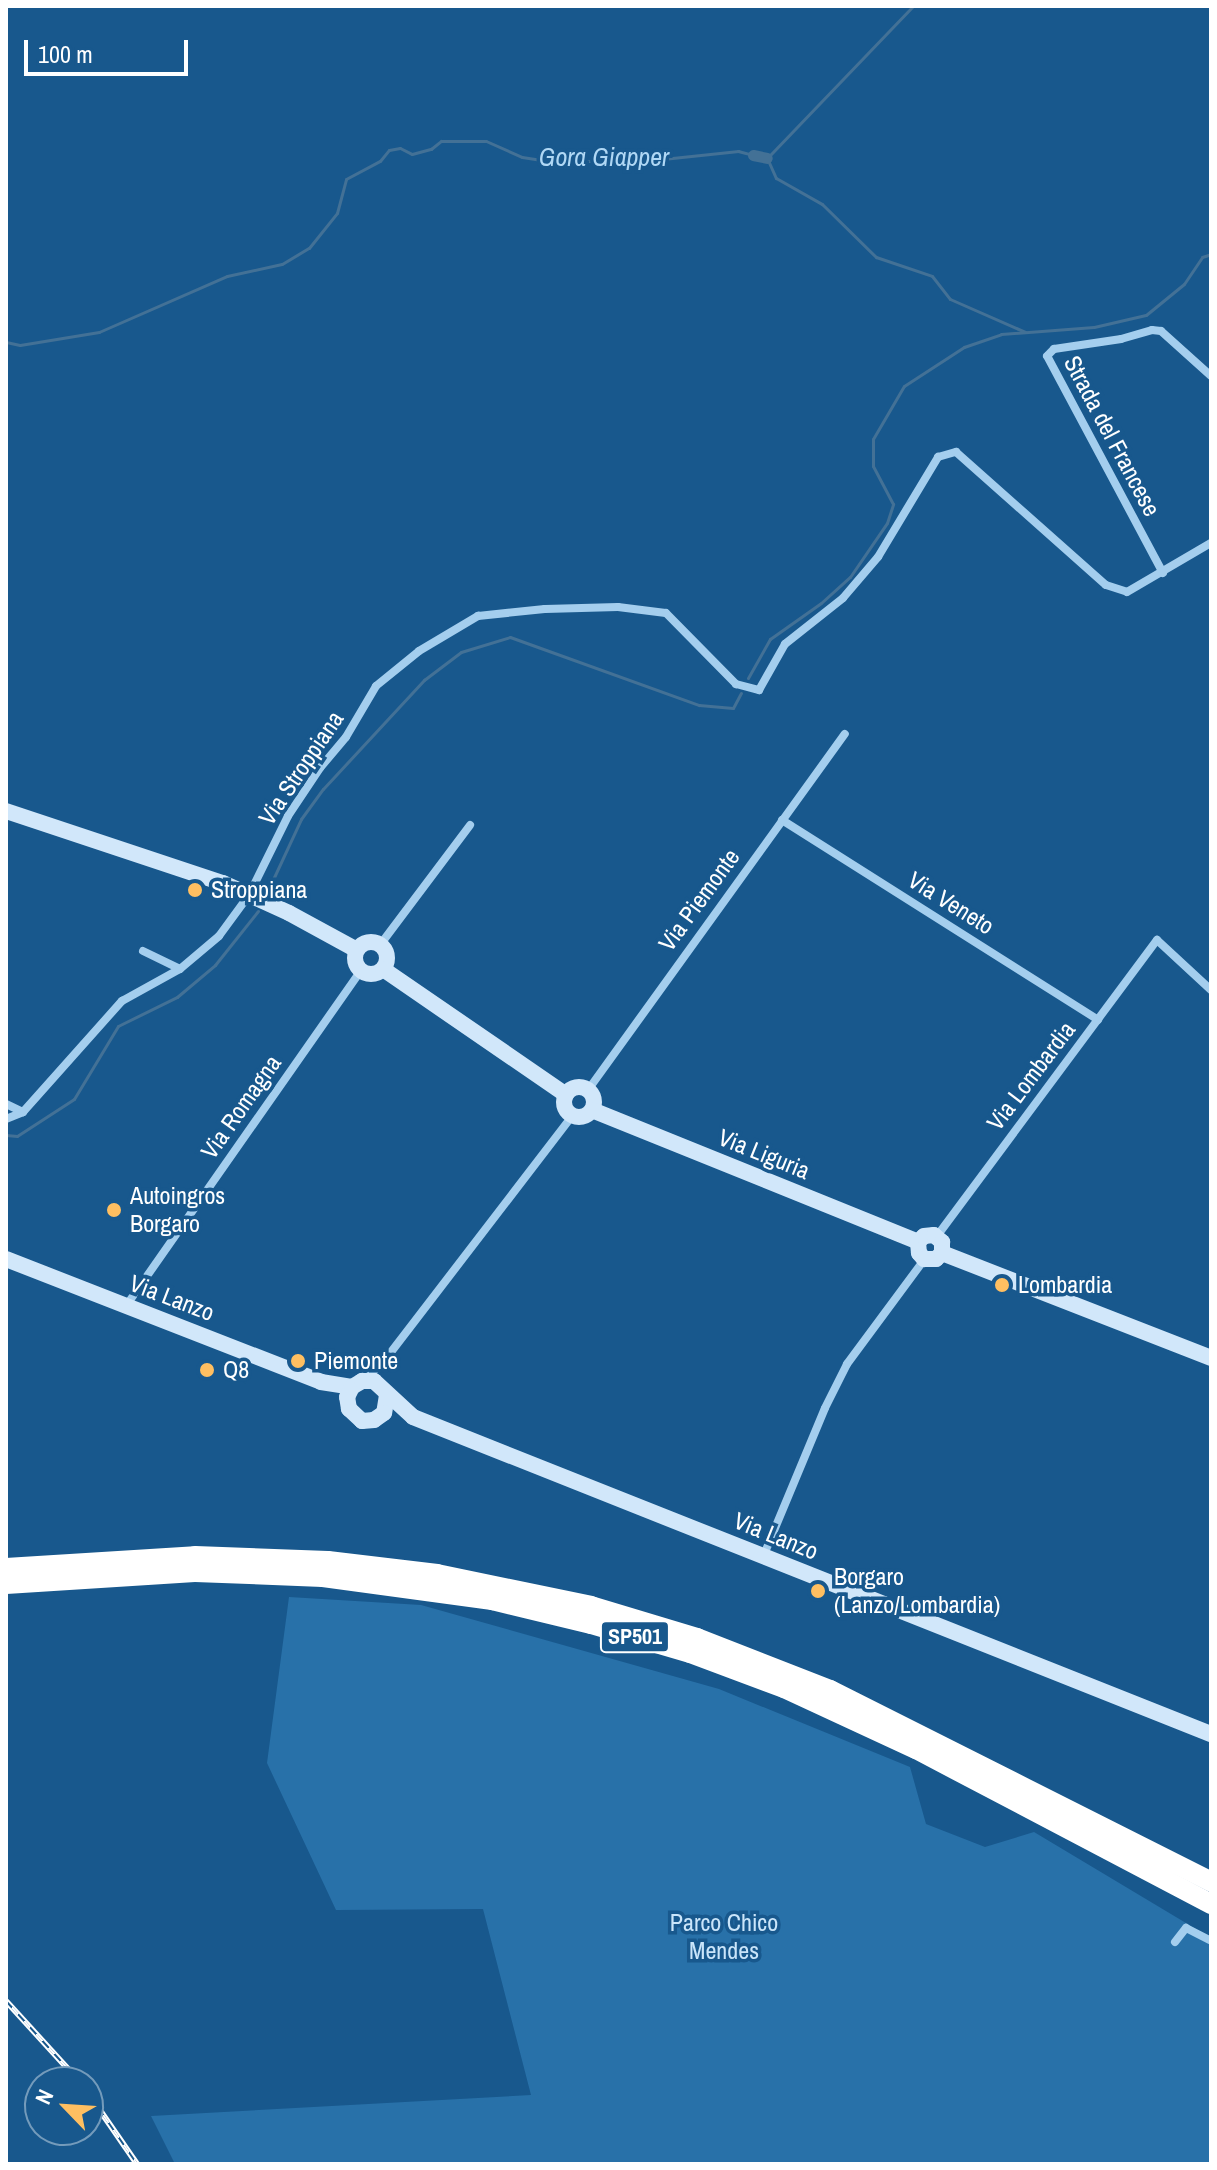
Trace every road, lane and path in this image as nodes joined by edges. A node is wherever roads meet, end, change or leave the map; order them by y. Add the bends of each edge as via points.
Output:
1 (1211, 376) edge
2 (1211, 543) edge
3 (1163, 573) junction
4 (845, 734) dead end
5 (6, 811) edge
6 (782, 820) junction
7 (470, 825) dead end
8 (249, 895) junction
9 (380, 945) junction
10 (357, 950) junction
11 (143, 951) dead end
12 (180, 969) junction
13 (383, 969) junction
14 (361, 971) junction
15 (1211, 990) edge
16 (1098, 1020) junction
17 (588, 1090) junction
18 (566, 1095) junction
19 (6, 1104) edge
20 (592, 1110) junction
21 (23, 1112) junction
22 (572, 1116) junction
23 (6, 1119) edge
24 (918, 1242) junction
25 (940, 1244) junction
26 (6, 1259) edge
27 (924, 1259) junction
28 (126, 1306) junction
29 (388, 1356) junction
30 (1211, 1358) edge
31 (354, 1390) junction
32 (386, 1392) junction
33 (413, 1417) junction
34 (379, 1418) junction
35 (763, 1557) junction
36 (6, 1568) edge
37 (6, 1584) edge
38 (1211, 1734) edge
39 (1211, 1882) edge
40 (1211, 1904) edge
41 (1211, 1941) edge
42 (1175, 1942) dead end

1 - 3 street, Strada del Francese via 1161,331 1054,349 1047,356
2 - 3 street
3 - 8 street, Via Stroppiana via 1127,592 1106,585 956,452 938,457 872,564 843,598 785,644 759,690 736,684 666,613 618,607 478,616 419,651 376,686 288,816
4 - 6 street, Via Piemonte
5 - 8 street
6 - 16 street, Via Veneto
6 - 17 street, Via Piemonte
7 - 9 street
8 - 10 street
8 - 12 street, Via Stroppiana via 219,936
9 - 10 street via 365,943
9 - 13 street via 387,954
10 - 14 street
11 - 12 street
12 - 21 street, Via Stroppiana via 122,1001
13 - 14 street via 375,974
13 - 18 street
14 - 28 street, Via Romagna
15 - 16 street, Via Lombardia via 1157,940
16 - 25 street, Via Lombardia
17 - 18 street via 577,1087
17 - 20 street
18 - 22 street via 565,1109
19 - 21 street
20 - 22 street
20 - 24 street, Via Liguria
21 - 23 street, Via Stroppiana
22 - 29 street
24 - 25 street via 928,1235
24 - 27 street
25 - 27 street via 932,1260
25 - 30 street
26 - 28 street, Via Lanzo
27 - 35 street via 847,1364
28 - 31 street, Via Lanzo
29 - 31 street
29 - 32 street
31 - 32 street via 374,1381
31 - 34 street via 356,1418
32 - 33 street, Via Lanzo
32 - 34 street via 387,1408
33 - 34 street, Via Lanzo
33 - 35 street, Via Lanzo
35 - 38 street, Via Lanzo
36 - 39 highway, SP501 via 195,1556 328,1561 437,1574 591,1606 697,1638 830,1690
37 - 40 highway, SP501 via 195,1572 323,1577 492,1600 591,1624 784,1688 916,1749
41 - 42 street via 1186,1928

